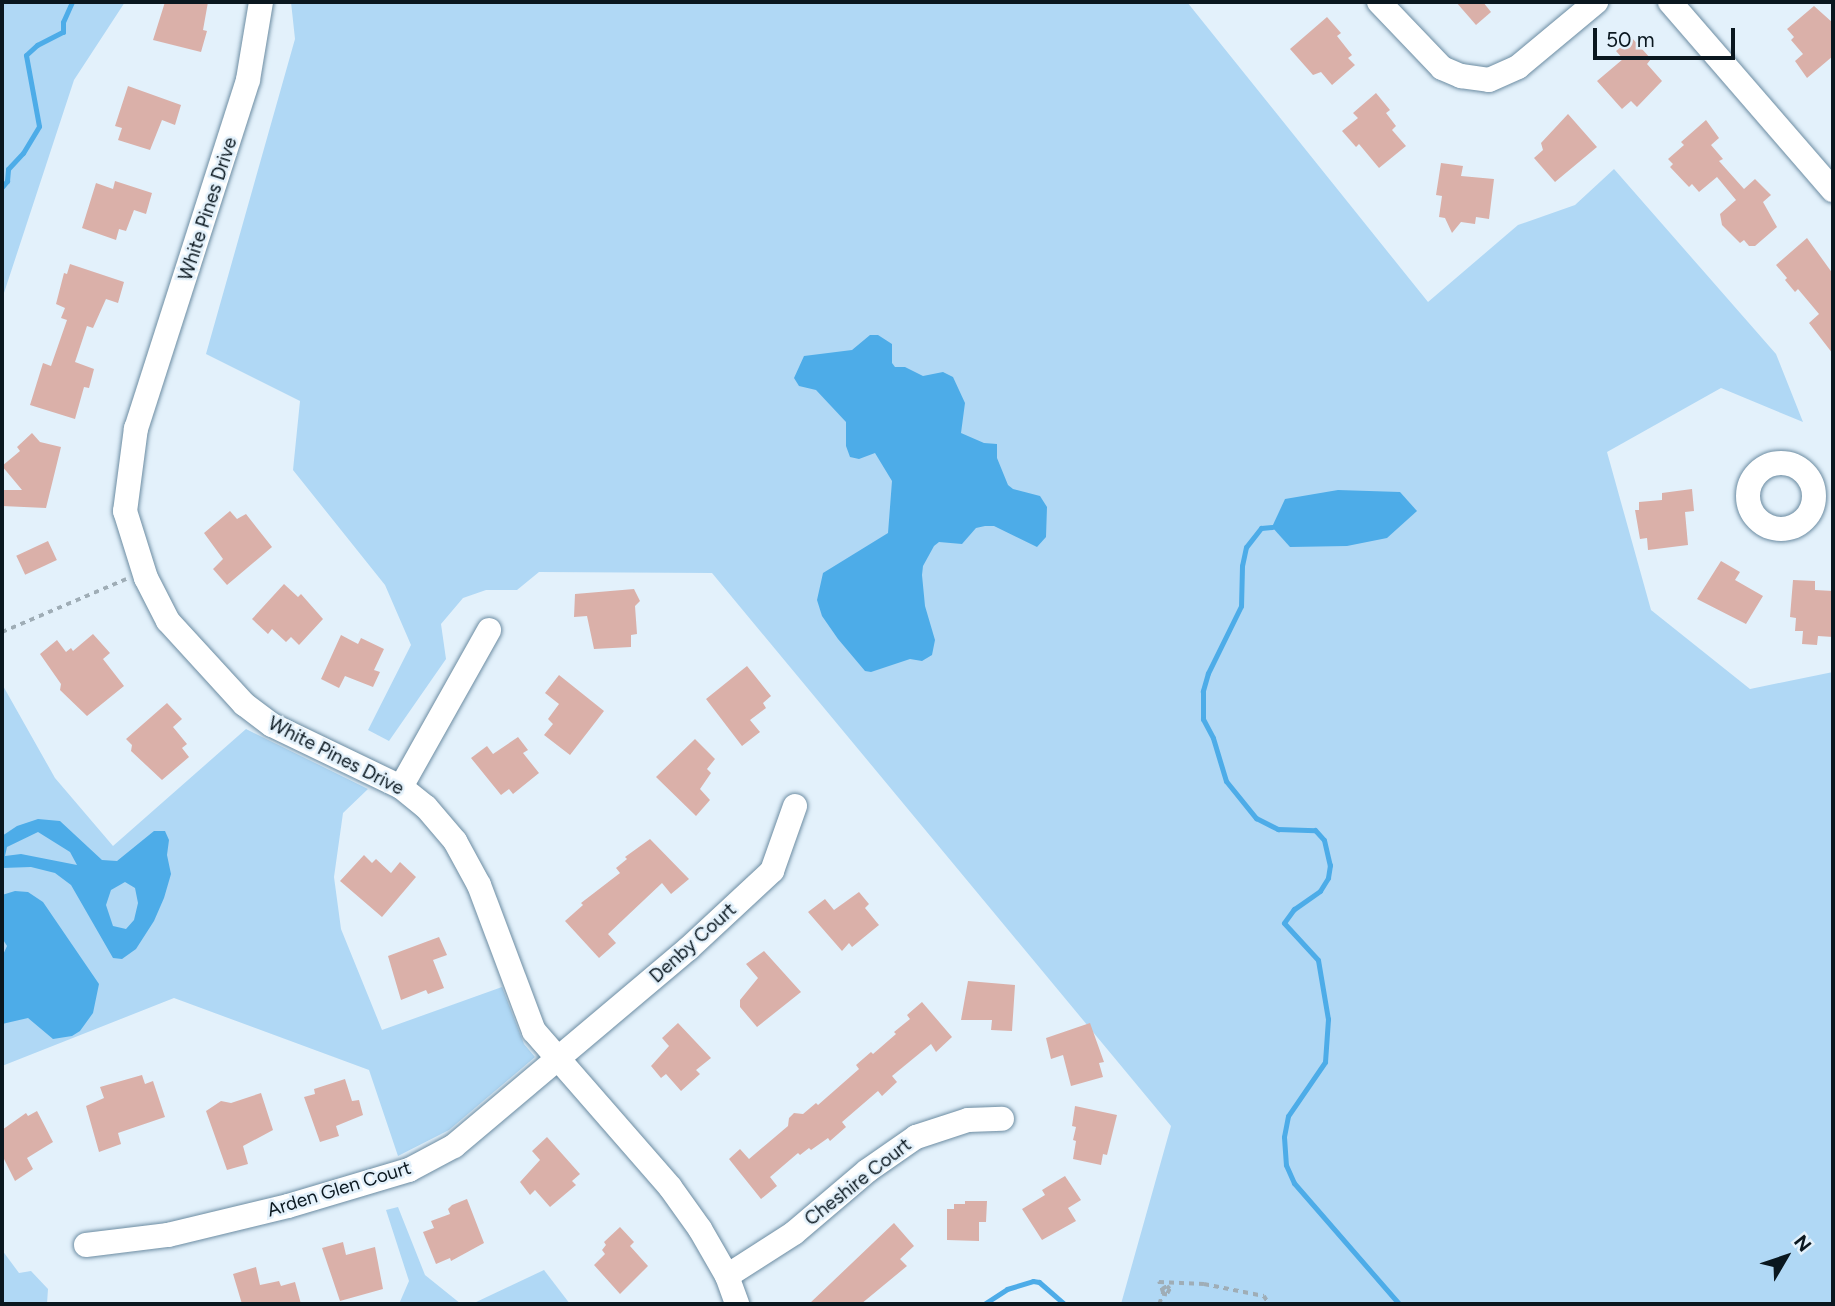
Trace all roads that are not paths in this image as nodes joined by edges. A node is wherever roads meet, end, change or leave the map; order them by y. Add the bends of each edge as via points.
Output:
1 (261, 2) edge
2 (1379, 2) edge
3 (1596, 2) edge
4 (1670, 2) edge
5 (1833, 190) edge
6 (489, 630) dead end
7 (401, 787) junction
8 (795, 806) dead end
9 (560, 1060) junction
10 (1002, 1119) dead end
11 (86, 1245) dead end
12 (727, 1276) junction
13 (737, 1304) edge

1 - 7 street, White Pines Drive via 248,80 136,428 125,511 144,572 168,621 244,704 272,725
2 - 3 street via 1442,68 1489,80 1518,67
4 - 5 street
6 - 7 street
7 - 9 street, White Pines Drive via 426,807 455,841 479,885 534,1031
8 - 9 street, Denby Court via 772,871
9 - 11 street, Arden Glen Court via 454,1146 409,1170 168,1235
9 - 12 street, White Pines Drive via 670,1187
10 - 12 street, Cheshire Court via 968,1120 916,1137 867,1171 794,1233
12 - 13 street, White Pines Drive

